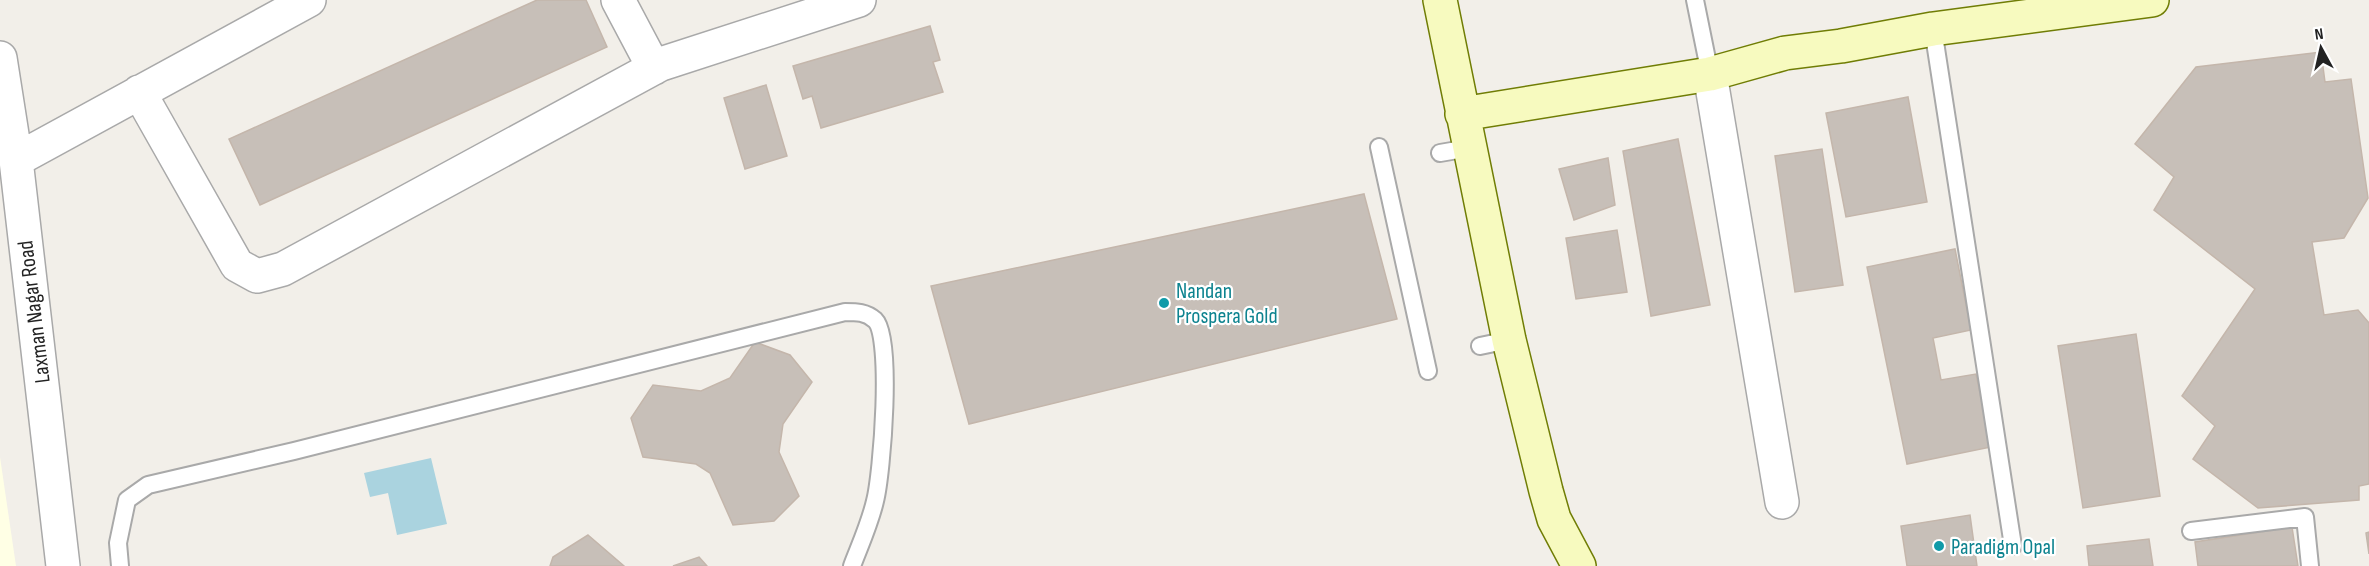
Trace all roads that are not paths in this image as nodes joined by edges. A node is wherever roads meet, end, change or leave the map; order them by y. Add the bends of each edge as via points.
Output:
1 (309, 0) edge
2 (618, 0) edge
3 (859, 0) edge
4 (1440, 0) edge
5 (1695, 0) edge
6 (2152, 0) edge
7 (1933, 28) junction
8 (0, 58) edge
9 (654, 68) junction
10 (1710, 74) junction
11 (139, 92) junction
12 (1462, 114) junction
13 (1379, 147) dead end
14 (16, 160) junction
15 (1428, 371) dead end
16 (1782, 502) dead end
17 (2192, 531) dead end
18 (2013, 546) dead end
19 (63, 566) edge
20 (120, 566) edge
21 (852, 566) edge
22 (1579, 566) edge
23 (2310, 566) edge

1 - 11 street
2 - 9 street
3 - 9 street
4 - 12 street
5 - 10 lane
6 - 7 street
7 - 10 street via 1785,53
7 - 18 lane
8 - 14 street, Laxman Nagar Road
9 - 11 street via 283,268 256,276 237,265
10 - 12 street
10 - 16 street
11 - 14 street
12 - 22 street via 1455,151 1495,343 1551,510
13 - 15 lane
14 - 19 street, Laxman Nagar Road
17 - 23 lane via 2305,517
20 - 21 lane via 118,543 127,500 148,485 834,315 863,312 877,321 884,339 884,443 875,503

